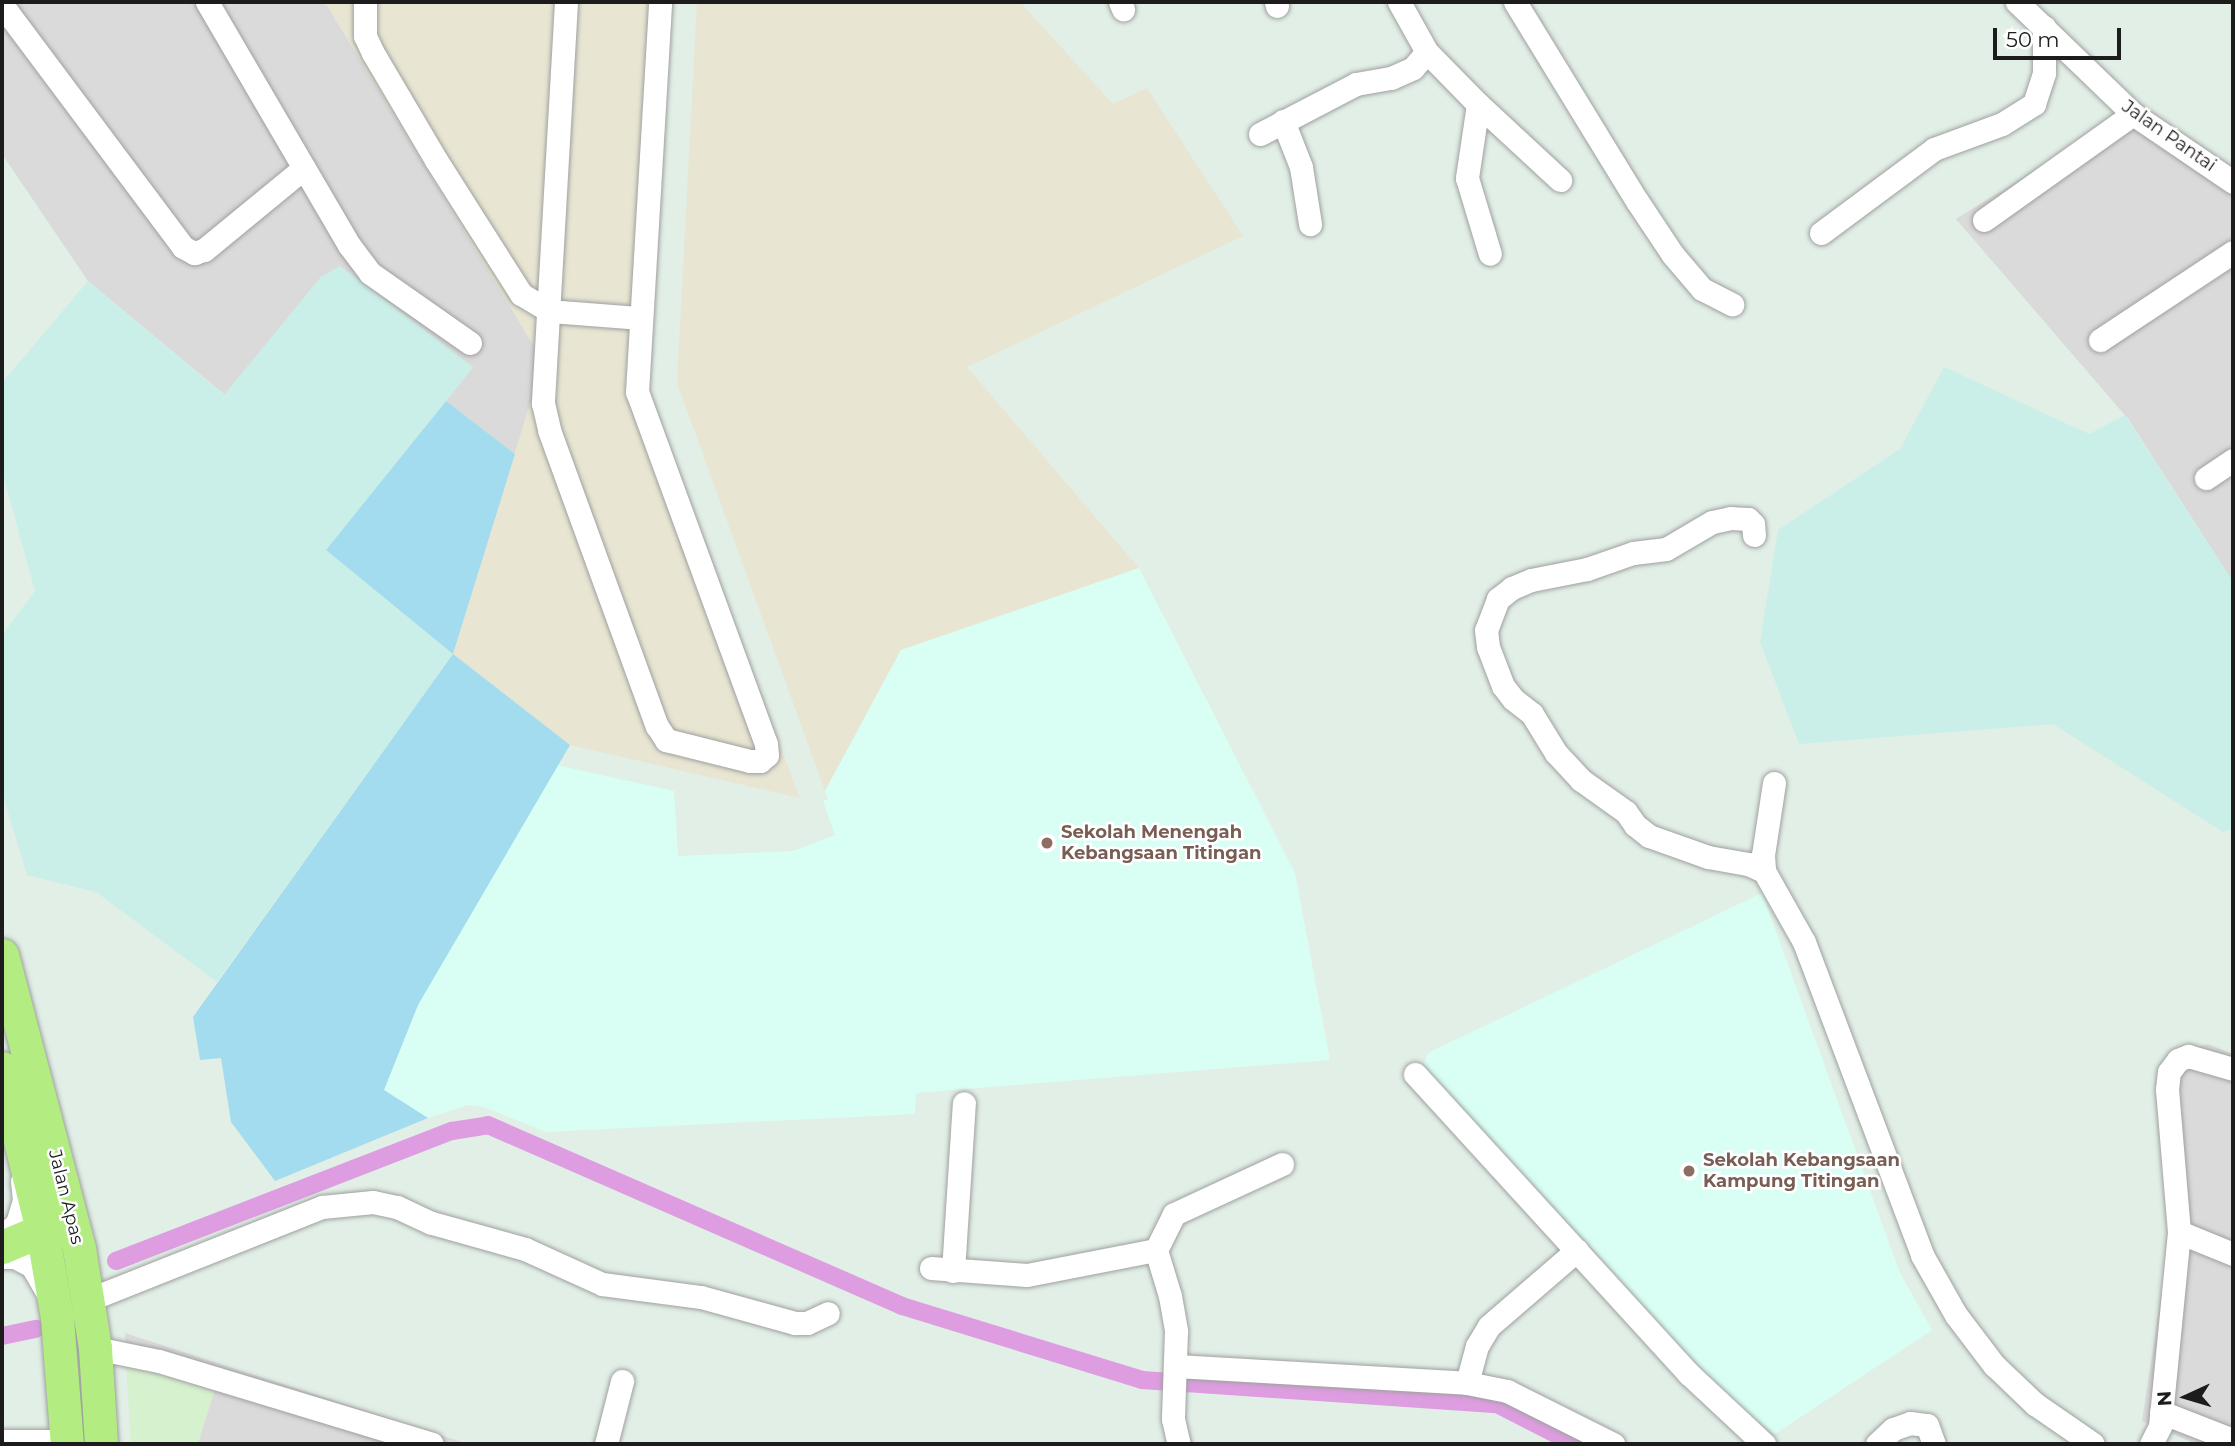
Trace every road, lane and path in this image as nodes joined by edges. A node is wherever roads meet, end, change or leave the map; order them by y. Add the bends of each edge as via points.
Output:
1 (207, 2) edge
2 (365, 2) edge
3 (566, 2) edge
4 (660, 2) edge
5 (1399, 2) edge
6 (1515, 2) edge
7 (2017, 2) edge
8 (2, 5) edge
9 (2044, 27) junction
10 (1427, 52) junction
11 (1478, 104) junction
12 (2133, 114) junction
13 (1283, 121) junction
14 (1260, 134) dead end
15 (304, 168) junction
16 (1560, 180) dead end
17 (2233, 182) edge
18 (1984, 220) dead end
19 (1310, 224) dead end
20 (1821, 233) dead end
21 (2233, 252) edge
22 (1490, 254) dead end
23 (1732, 304) dead end
24 (549, 311) junction
25 (640, 318) junction
26 (2100, 340) dead end
27 (470, 343) dead end
28 (2233, 460) edge
29 (2207, 478) dead end
30 (1754, 535) dead end
31 (1774, 783) dead end
32 (1764, 871) junction
33 (2, 955) edge
34 (2, 1068) edge
35 (2233, 1069) edge
36 (1415, 1074) dead end
37 (964, 1103) dead end
38 (17, 1124) junction
39 (1282, 1164) dead end
40 (61, 1174) junction
41 (42, 1230) junction
42 (2179, 1232) junction
43 (2, 1237) edge
44 (2, 1247) edge
45 (1156, 1250) junction
46 (1577, 1250) junction
47 (2233, 1254) edge
48 (2, 1257) edge
49 (88, 1300) junction
50 (828, 1313) dead end
51 (57, 1318) junction
52 (95, 1349) junction
53 (1176, 1370) junction
54 (622, 1381) dead end
55 (1467, 1383) junction
56 (2161, 1412) junction
57 (2233, 1440) edge
58 (2, 1441) edge
59 (67, 1442) edge
60 (101, 1444) edge
61 (432, 1444) edge
62 (606, 1444) edge
63 (1179, 1444) edge
64 (1613, 1444) edge
65 (1764, 1444) edge
66 (1877, 1444) edge
67 (1934, 1444) edge
68 (2093, 1444) edge
69 (2151, 1444) edge

1 - 15 street
2 - 24 street via 365,36 436,160 521,294
3 - 24 street
4 - 25 street
5 - 10 street
6 - 23 street via 1673,255 1702,289
7 - 9 street, Jalan Pantai
8 - 15 street via 183,247 194,253 204,250
9 - 12 street, Jalan Pantai
9 - 20 street via 2044,73 2034,104 2002,124 1934,149
10 - 11 street
10 - 13 street via 1413,68 1391,78 1356,84
11 - 16 street
11 - 22 street via 1467,178
12 - 17 street, Jalan Pantai
12 - 18 street
13 - 14 street
13 - 19 street via 1301,167
15 - 27 street via 370,274
21 - 26 street
24 - 25 street
24 - 25 street via 543,403 549,430 657,726 666,740 680,746 760,761 767,755 766,744 638,392
28 - 29 street
30 - 32 street via 1748,519 1731,518 1712,522 1666,549 1531,580 1498,599 1486,630 1503,687 1532,714 1556,753 1581,780 1626,812 1649,836
31 - 32 street
32 - 68 street via 1804,942 1922,1255 1994,1365 2035,1404
33 - 40 highway, Jalan Apas
34 - 38 highway, Jalan Apas
35 - 42 street via 2188,1056 2169,1072
36 - 46 street
37 - 45 street via 942,1270 1027,1275
38 - 41 highway, Jalan Apas
38 - 43 street via 24,1200 16,1223
39 - 45 street via 1174,1214
40 - 41 highway via 55,1212
40 - 49 highway, Jalan Apas
41 - 44 highway
41 - 51 highway, Jalan Apas
42 - 47 street
42 - 56 street
45 - 53 street via 1170,1296
46 - 55 street via 1489,1326 1476,1346
46 - 65 street via 1689,1374
48 - 51 street via 15,1257 32,1266
49 - 50 street via 322,1207 373,1202 514,1245 602,1284 701,1297 795,1323
49 - 52 highway, Jalan Apas
51 - 59 highway, Jalan Apas
52 - 60 highway, Jalan Apas
52 - 61 street via 159,1361
53 - 55 street
53 - 63 street via 1173,1419
54 - 62 street
55 - 64 street via 1507,1391
56 - 57 street
56 - 69 street
58 - 59 street
66 - 67 street via 1893,1429 1910,1423 1927,1425

